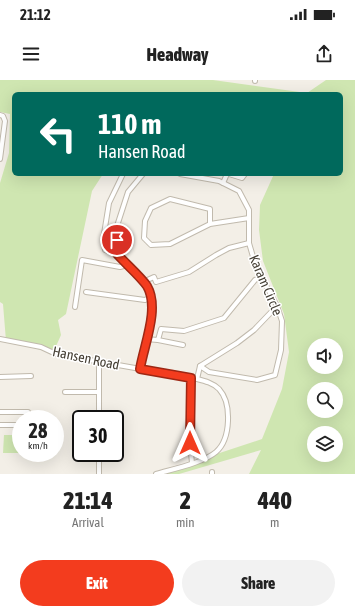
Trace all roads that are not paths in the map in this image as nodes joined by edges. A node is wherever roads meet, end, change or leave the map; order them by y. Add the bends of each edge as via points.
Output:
1 (1, 115) edge
2 (2, 129) edge
3 (1, 144) edge
4 (0, 157) edge
5 (122, 176) edge
6 (141, 176) edge
7 (191, 176) edge
8 (227, 176) edge
9 (235, 176) edge
10 (244, 176) edge
11 (222, 183) junction
12 (249, 218) junction
13 (210, 224) junction
14 (249, 243) junction
15 (117, 254) junction
16 (127, 265) junction
17 (261, 277) junction
18 (143, 282) junction
19 (86, 292) dead end
20 (151, 297) junction
21 (277, 306) junction
22 (75, 307) dead end
23 (0, 339) edge
24 (146, 339) junction
25 (158, 340) junction
26 (183, 345) dead end
27 (99, 362) junction
28 (200, 366) junction
29 (140, 369) junction
30 (31, 376) dead end
31 (0, 377) edge
32 (191, 378) junction
33 (197, 379) junction
34 (65, 392) dead end
35 (99, 392) junction
36 (99, 410) edge
37 (0, 412) edge
38 (12, 412) edge
39 (0, 425) edge
40 (12, 425) edge
41 (98, 462) edge
42 (192, 463) junction
43 (99, 474) edge
44 (156, 474) edge

1 - 2 street via 4,117
2 - 3 street
3 - 4 street
5 - 15 street via 109,203 103,240 105,250
6 - 15 street via 128,192 117,226
7 - 11 street, Karam Circle
8 - 11 street
9 - 10 street
11 - 12 street, Karam Circle via 239,191 249,210
12 - 13 street
12 - 14 street, Karam Circle
13 - 13 street via 170,244 151,245 144,238 145,221 151,208 170,199 210,209
14 - 17 street, Karam Circle
14 - 18 street via 230,248 189,272 161,281 156,282 154,277
15 - 16 street
16 - 18 street
16 - 22 street via 120,267 82,260
17 - 21 street, Karam Circle
17 - 25 street via 224,318 184,331 161,328
18 - 20 street
19 - 20 street via 145,300
20 - 24 street via 152,312
21 - 28 street via 254,330
21 - 28 street, Karam Circle via 282,321 275,375 257,380 209,372
23 - 27 street, Hansen Road
24 - 25 street
24 - 29 street
25 - 26 street
27 - 29 street, Hansen Road
27 - 35 street
28 - 33 street
29 - 32 street, Hansen Road
30 - 31 street
32 - 33 street, Hansen Road
32 - 42 street
33 - 42 street, Hansen Road via 210,383 221,392 228,423 219,449
34 - 35 street
35 - 36 street
37 - 38 street
39 - 40 street
41 - 43 street
42 - 44 street, Hansen Road

